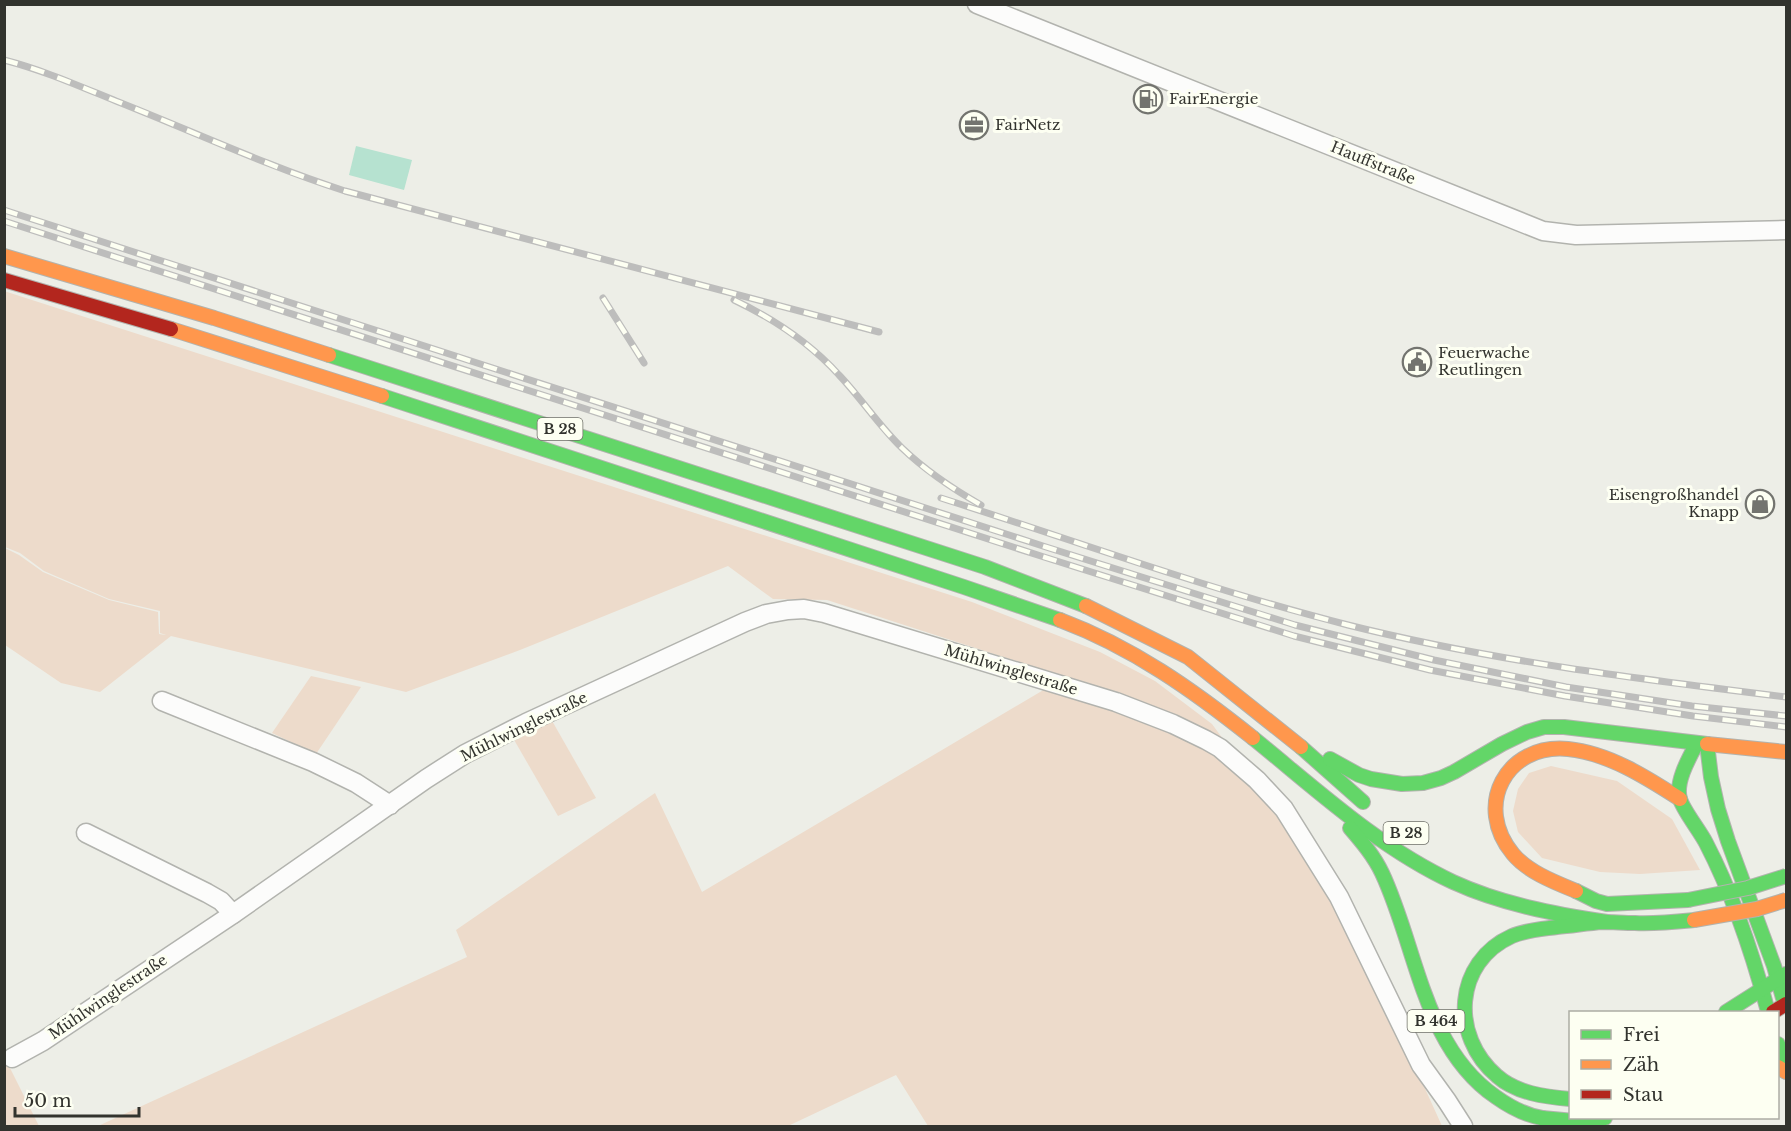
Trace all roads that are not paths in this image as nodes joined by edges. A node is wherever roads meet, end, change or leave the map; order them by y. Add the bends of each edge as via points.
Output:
1 (977, 4) edge
2 (1786, 230) edge
3 (4, 256) edge
4 (4, 280) edge
5 (162, 701) dead end
6 (1702, 743) junction
7 (1304, 750) junction
8 (1786, 752) edge
9 (1317, 792) junction
10 (1680, 799) junction
11 (390, 805) junction
12 (1371, 808) dead end
13 (86, 833) dead end
14 (1786, 876) edge
15 (1550, 896) dead end
16 (1786, 900) edge
17 (1602, 903) junction
18 (233, 914) junction
19 (1607, 922) junction
20 (1783, 977) edge
21 (1762, 990) junction
22 (1786, 1006) edge
23 (1728, 1011) edge
24 (1768, 1011) edge
25 (1779, 1046) edge
26 (12, 1058) dead end
27 (1786, 1064) edge
28 (1546, 1096) junction
29 (1569, 1099) edge
30 (1600, 1119) edge
31 (1542, 1122) edge
32 (1568, 1124) edge
33 (1463, 1126) edge

1 - 2 street, Hauffstraße via 1543,231 1576,235
3 - 7 main road, B 28 via 312,349 985,567 1093,609 1188,657
4 - 9 main road, B 28 via 414,406 1079,628 1190,688
5 - 11 street via 313,762
6 - 7 main road via 1555,726 1540,728 1439,779 1413,783 1363,777
6 - 8 main road
6 - 10 main road via 1681,775
6 - 20 main road via 1725,832
7 - 12 main road, B 28
9 - 19 main road, B 28 via 1396,849 1461,885 1507,903
9 - 31 main road, B 464 via 1366,847 1383,873 1438,1028 1455,1059 1494,1097
10 - 17 main road via 1636,772 1572,750 1551,749 1528,756 1510,768 1498,786 1494,808 1499,830 1513,854 1556,882
10 - 21 main road via 1706,842 1733,903
11 - 18 street, Mühlwinglestraße
11 - 33 street, Mühlwinglestraße via 486,742 766,614 804,609 862,624 1116,702 1206,740 1233,758 1284,808 1339,897 1422,1065
13 - 18 street via 207,893
14 - 17 main road, bridge via 1688,900
15 - 17 main road
16 - 19 main road, B 28, bridge via 1694,920
18 - 26 street, Mühlwinglestraße
19 - 28 main road via 1538,929 1511,937 1484,956 1468,984 1464,1015 1477,1054 1508,1083
20 - 21 main road
20 - 22 main road
21 - 23 main road
21 - 24 main road
25 - 27 main road
28 - 29 main road
28 - 31 street
30 - 32 main road, B 464
31 - 32 main road, B 464

